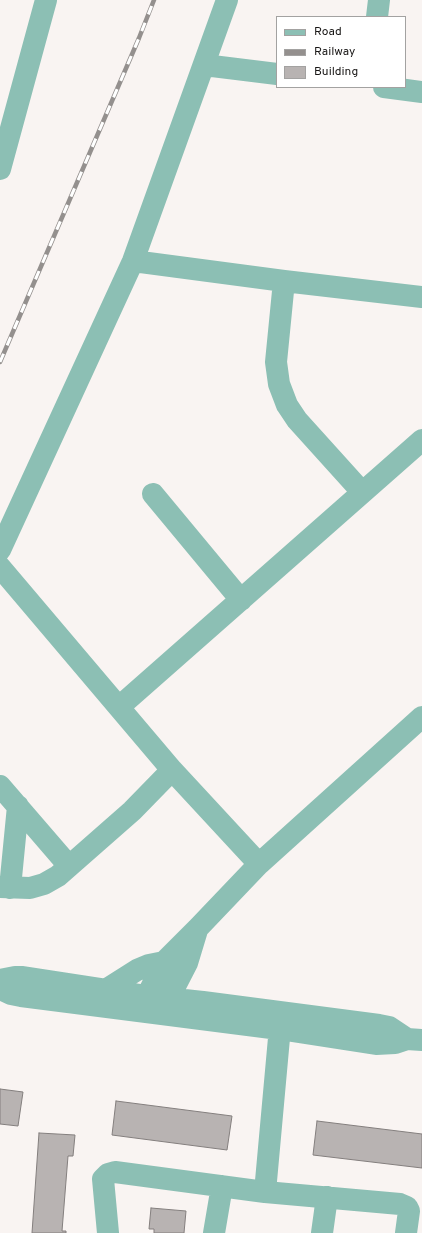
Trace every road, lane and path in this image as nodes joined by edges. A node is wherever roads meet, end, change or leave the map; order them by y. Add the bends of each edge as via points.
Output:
1 (46, 0) edge
2 (227, 0) edge
3 (379, 0) edge
4 (377, 16) edge
5 (204, 65) junction
6 (276, 74) edge
7 (392, 88) edge
8 (422, 92) edge
9 (0, 168) edge
10 (132, 261) junction
11 (284, 281) junction
12 (422, 297) edge
13 (422, 440) edge
14 (362, 492) junction
15 (153, 494) dead end
16 (0, 550) edge
17 (0, 568) edge
18 (241, 600) junction
19 (119, 707) junction
20 (422, 717) edge
21 (172, 770) junction
22 (0, 786) edge
23 (18, 806) junction
24 (259, 864) junction
25 (69, 866) junction
26 (5, 888) edge
27 (197, 929) junction
28 (164, 962) junction
29 (187, 963) junction
30 (0, 980) edge
31 (0, 989) edge
32 (107, 989) junction
33 (203, 1002) junction
34 (144, 1004) junction
35 (167, 1006) junction
36 (280, 1021) junction
37 (415, 1039) edge
38 (222, 1186) junction
39 (265, 1192) junction
40 (327, 1197) junction
41 (108, 1233) edge
42 (214, 1233) edge
43 (322, 1233) edge
44 (406, 1233) edge

1 - 9 street
2 - 5 street
3 - 4 street
5 - 6 street
5 - 10 street
7 - 8 street
10 - 11 street
10 - 16 street
11 - 12 street
11 - 14 street via 276,362 279,384 286,405
13 - 14 street
14 - 18 street
15 - 18 street
17 - 19 street
18 - 19 street
19 - 21 street
20 - 24 street
21 - 24 street
21 - 25 street via 132,811
22 - 23 street
23 - 25 street
23 - 26 street
24 - 27 street
25 - 26 street via 44,884 30,888
27 - 28 street
27 - 29 street
28 - 32 street via 137,970
28 - 34 street
29 - 33 street
29 - 35 street
30 - 32 street via 22,977
31 - 34 street via 21,996
32 - 34 street
33 - 35 street
33 - 36 street
34 - 35 street
35 - 36 street
36 - 37 street via 389,1027
36 - 39 street
38 - 39 street
38 - 41 street via 115,1172 108,1174 103,1179
38 - 42 street
39 - 40 street
40 - 43 street
40 - 44 street via 400,1204 407,1207 409,1211

